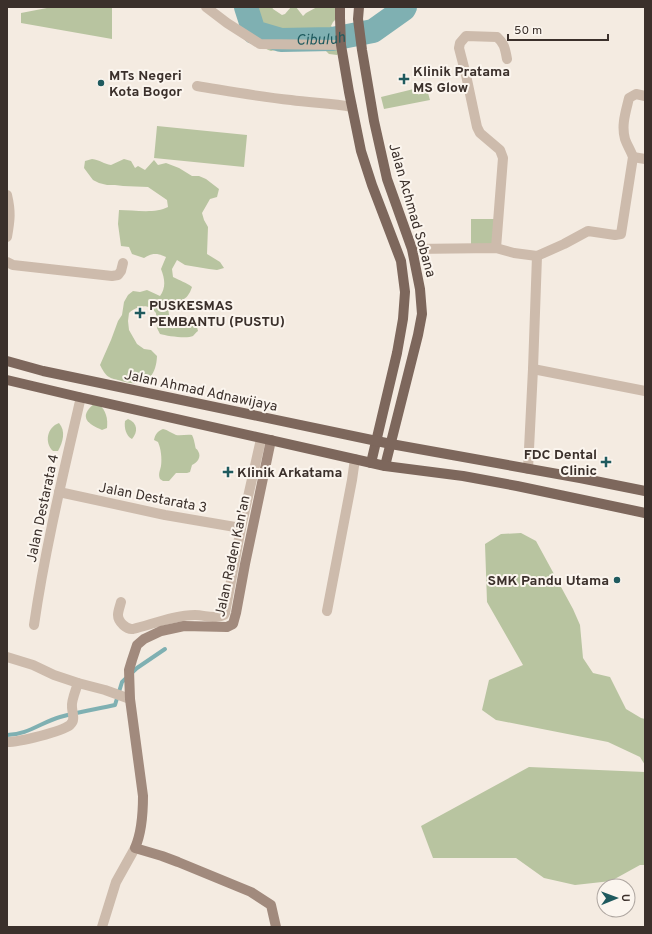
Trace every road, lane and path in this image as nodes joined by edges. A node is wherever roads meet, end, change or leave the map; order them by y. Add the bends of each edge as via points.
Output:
1 (206, 7) edge
2 (340, 7) edge
3 (358, 7) edge
4 (341, 43) junction
5 (507, 59) dead end
6 (197, 86) dead end
7 (645, 96) edge
8 (352, 107) junction
9 (633, 157) junction
10 (645, 159) edge
11 (7, 195) edge
12 (7, 237) edge
13 (496, 248) junction
14 (412, 249) junction
15 (538, 256) junction
16 (7, 262) edge
17 (123, 263) dead end
18 (7, 361) edge
19 (533, 369) junction
20 (7, 380) edge
21 (645, 391) edge
22 (79, 397) junction
23 (260, 438) junction
24 (271, 440) junction
25 (376, 441) junction
26 (391, 444) junction
27 (355, 459) junction
28 (371, 463) junction
29 (385, 466) junction
30 (528, 469) junction
31 (645, 491) edge
32 (59, 492) junction
33 (645, 512) edge
34 (242, 528) junction
35 (121, 602) dead end
36 (327, 611) dead end
37 (34, 625) dead end
38 (7, 657) edge
39 (78, 683) junction
40 (126, 698) junction
41 (7, 742) edge
42 (135, 848) junction
43 (102, 927) edge
44 (276, 927) edge

1 - 4 street via 260,44
2 - 4 main road, Jalan Achmad Sobana
3 - 14 main road, Jalan Achmad Sobana via 362,50 374,121 387,179
4 - 8 main road, Jalan Achmad Sobana
5 - 13 street via 502,41 497,37 466,36 460,43 477,127 480,133 500,150 503,158
6 - 8 street
7 - 9 street via 636,94 629,98 623,122 626,140
8 - 25 main road, Jalan Achmad Sobana via 370,178 401,261 405,292 397,353
9 - 10 street
9 - 15 street via 621,234 588,231
11 - 12 street via 10,218
13 - 14 street
13 - 15 street
14 - 26 main road, Jalan Achmad Sobana via 422,314
15 - 19 street
16 - 17 street via 112,276 118,276
18 - 25 main road, Jalan Ahmad Adnawijaya via 43,371
19 - 21 street
19 - 30 street
20 - 22 main road
22 - 23 main road
22 - 32 street, Jalan Destarata 4
23 - 24 main road
23 - 34 street
24 - 27 main road
24 - 40 street, Jalan Raden Kan'an via 233,624 227,627 184,626 162,631 144,639 137,645 132,660
25 - 26 main road, Jalan Ahmad Adnawijaya
25 - 28 main road, Jalan Achmad Sobana
26 - 29 main road, Jalan Achmad Sobana
26 - 30 main road, Jalan Ahmad Adnawijaya
27 - 28 main road
27 - 36 street
28 - 29 main road
29 - 33 main road via 464,476
30 - 31 main road, Jalan Ahmad Adnawijaya
32 - 34 street, Jalan Destarata 3 via 165,515
32 - 37 street, Jalan Destarata 4
34 - 35 street via 224,615 217,618 198,614 187,615 130,630 118,618
38 - 39 street via 33,664
39 - 40 street
39 - 41 street via 72,711 73,720 70,725 26,740
40 - 42 street via 143,796 139,840
42 - 43 street via 116,882
42 - 44 street via 173,860 251,892 271,905

